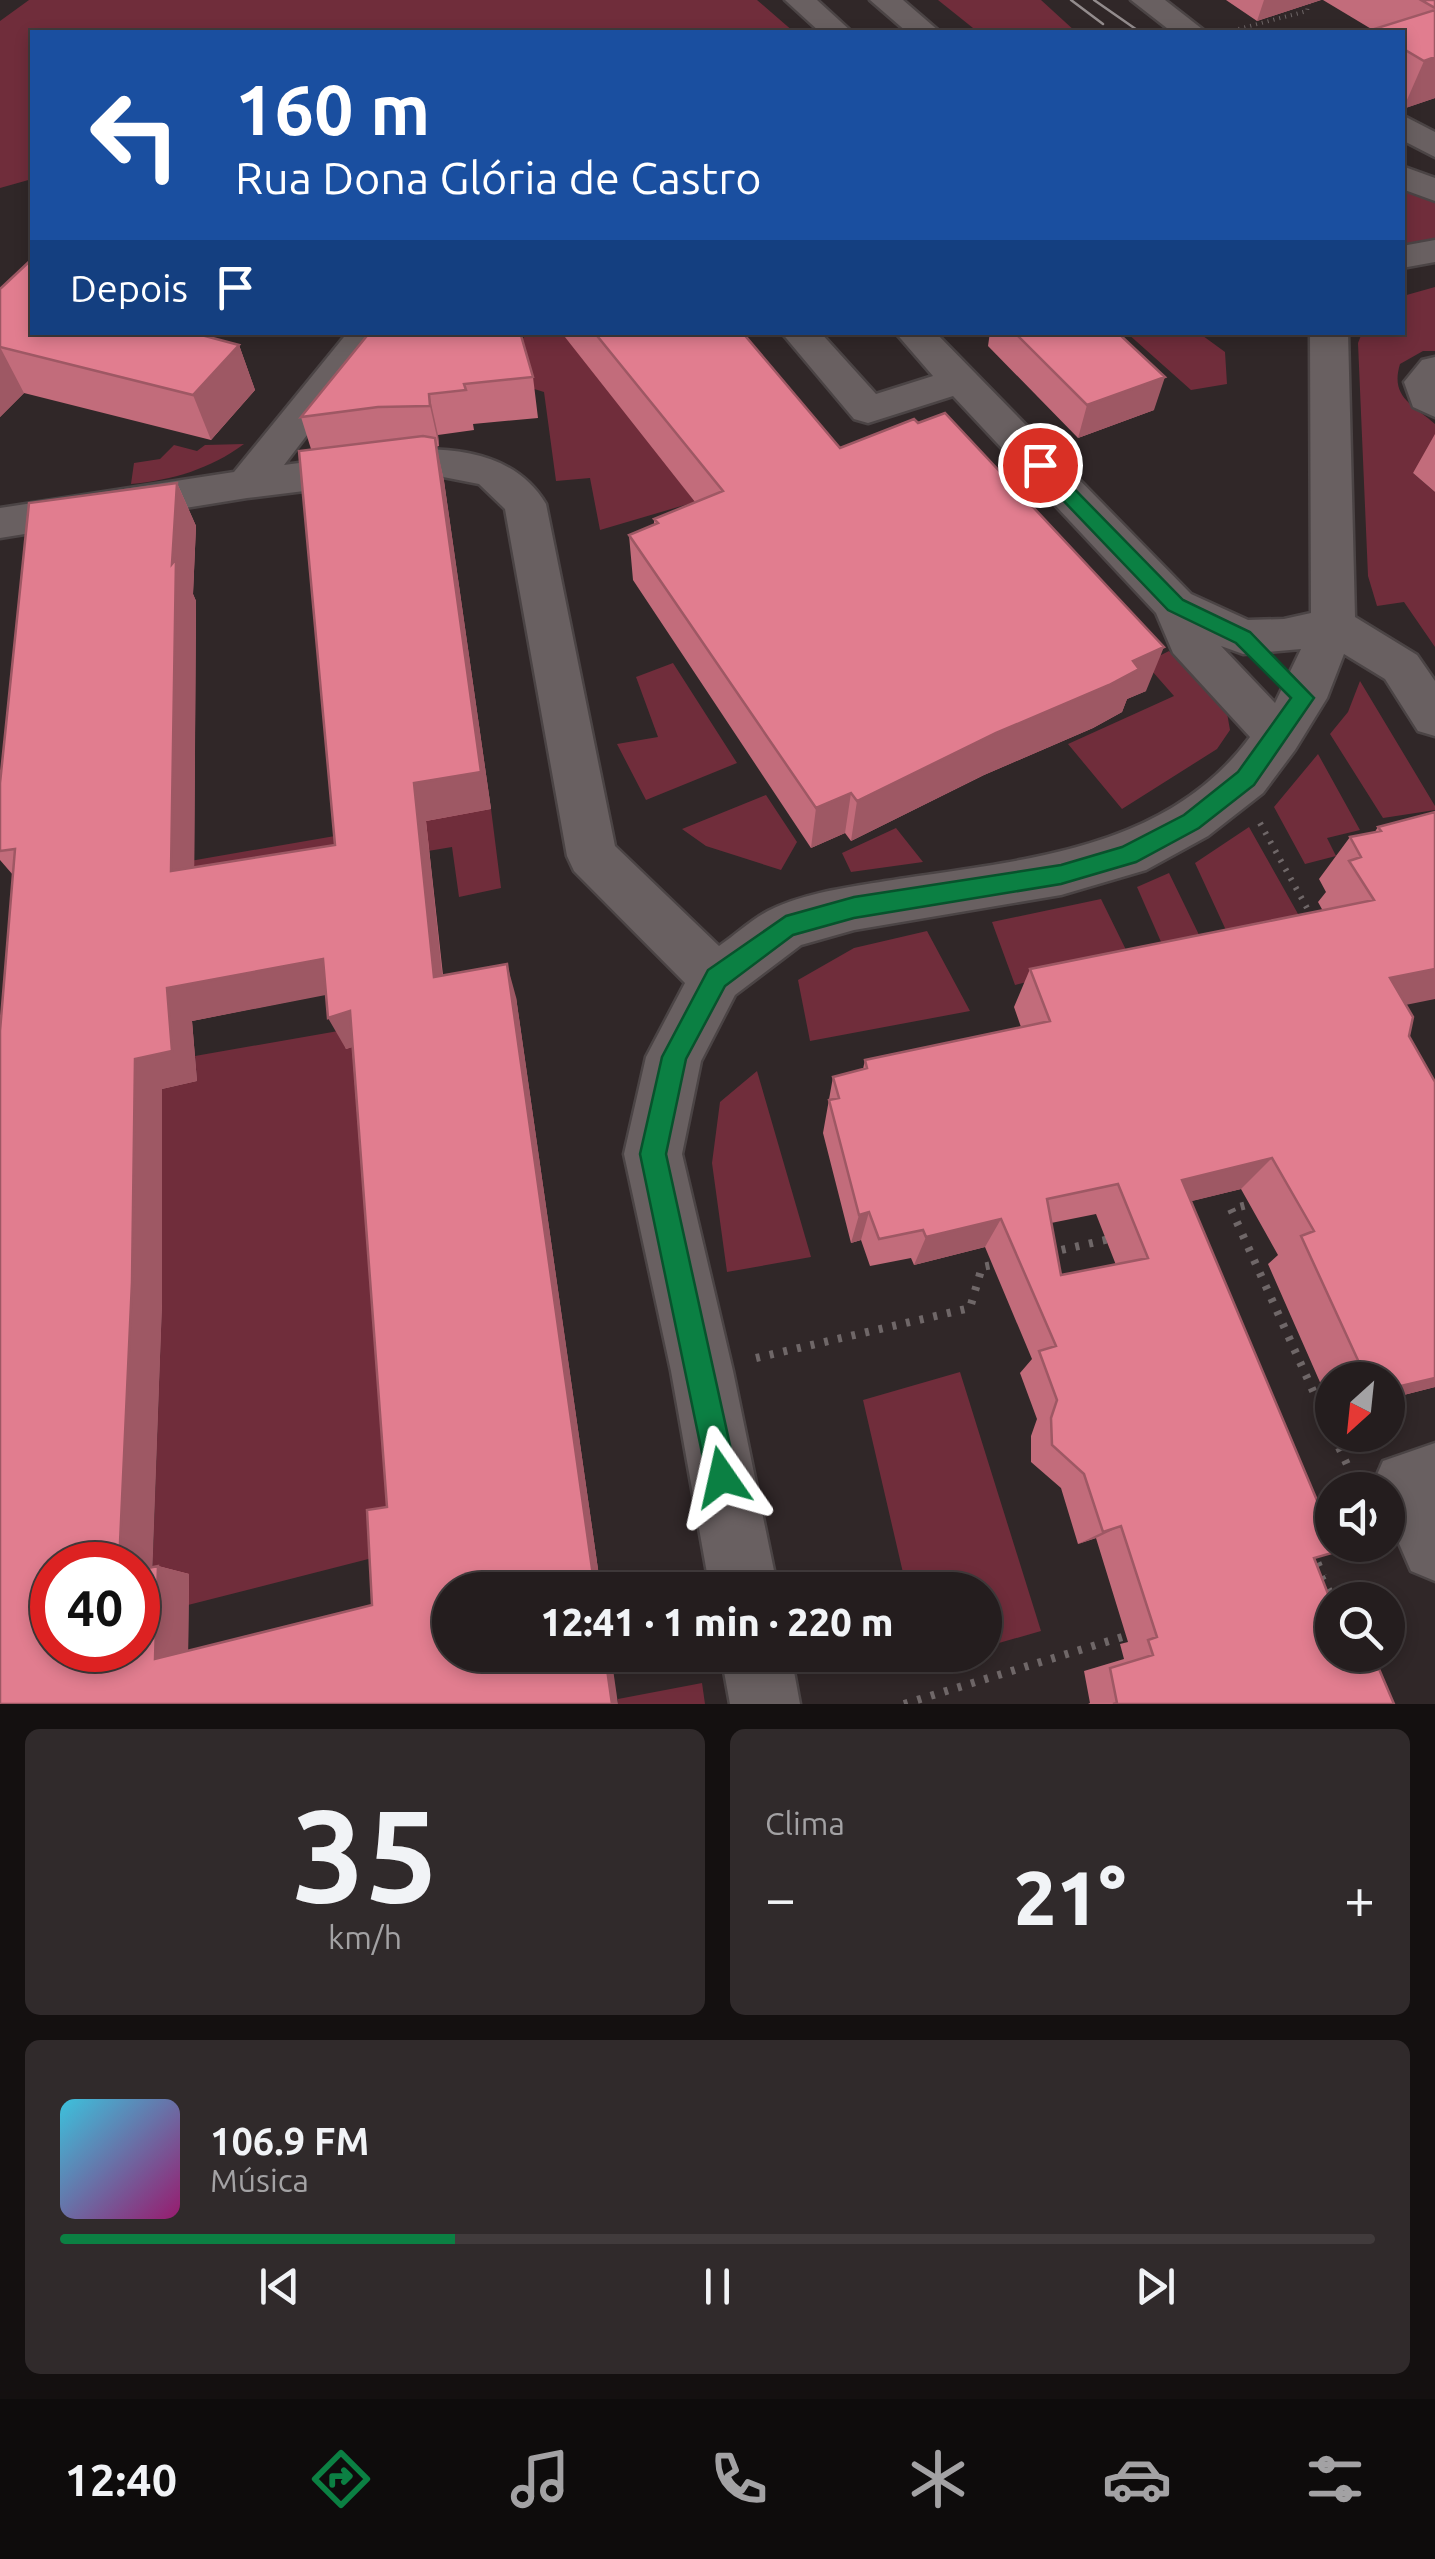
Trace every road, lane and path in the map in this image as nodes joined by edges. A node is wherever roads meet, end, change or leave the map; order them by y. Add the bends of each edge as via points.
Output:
1 (800, 0) edge
2 (885, 0) edge
3 (1146, 0) edge
4 (1309, 0) edge
5 (835, 30) edge
6 (922, 30) edge
7 (1188, 30) edge
8 (1232, 30) edge
9 (1405, 127) edge
10 (1435, 147) edge
11 (1405, 177) edge
12 (1435, 192) edge
13 (1435, 251) edge
14 (1405, 256) edge
15 (366, 335) edge
16 (802, 335) edge
17 (916, 335) edge
18 (1328, 335) edge
19 (1435, 369) edge
20 (959, 382) junction
21 (1435, 404) edge
22 (247, 484) junction
23 (0, 523) edge
24 (1176, 605) junction
25 (1333, 625) junction
26 (1243, 637) junction
27 (1291, 717) junction
28 (1435, 718) edge
29 (1238, 784) junction
30 (1315, 921) edge
31 (716, 978) junction
32 (1268, 1200) edge
33 (1134, 1234) edge
34 (1039, 1255) edge
35 (1001, 1263) edge
36 (702, 1371) junction
37 (1315, 1394) edge
38 (1435, 1476) edge
39 (1308, 1541) edge
40 (1435, 1548) edge
41 (741, 1572) edge
42 (1324, 1576) junction
43 (1304, 1582) edge
44 (1326, 1582) edge
45 (1152, 1628) edge
46 (759, 1672) edge
47 (765, 1704) edge
48 (904, 1704) edge

1 - 5 street
2 - 6 street
3 - 7 street
4 - 8 path via 1307,11
9 - 10 street
11 - 12 street
13 - 14 street
15 - 22 street
16 - 20 street via 868,410
17 - 20 street
18 - 25 street
19 - 21 street via 1423,382
20 - 24 street
22 - 23 street
22 - 31 street via 433,461 492,473 525,504 592,856
24 - 26 street
24 - 27 street via 1190,641
25 - 26 street
25 - 27 street
25 - 28 street via 1401,667
26 - 27 street
27 - 29 street
29 - 30 path
29 - 31 street via 1192,822 1128,855 786,927
31 - 36 street via 674,1057 653,1154
32 - 37 path via 1231,1209
33 - 34 path
35 - 36 path via 982,1267 970,1308
36 - 41 street
38 - 40 street via 1406,1484
39 - 42 path
42 - 43 path
42 - 44 path
45 - 48 path
46 - 47 street

